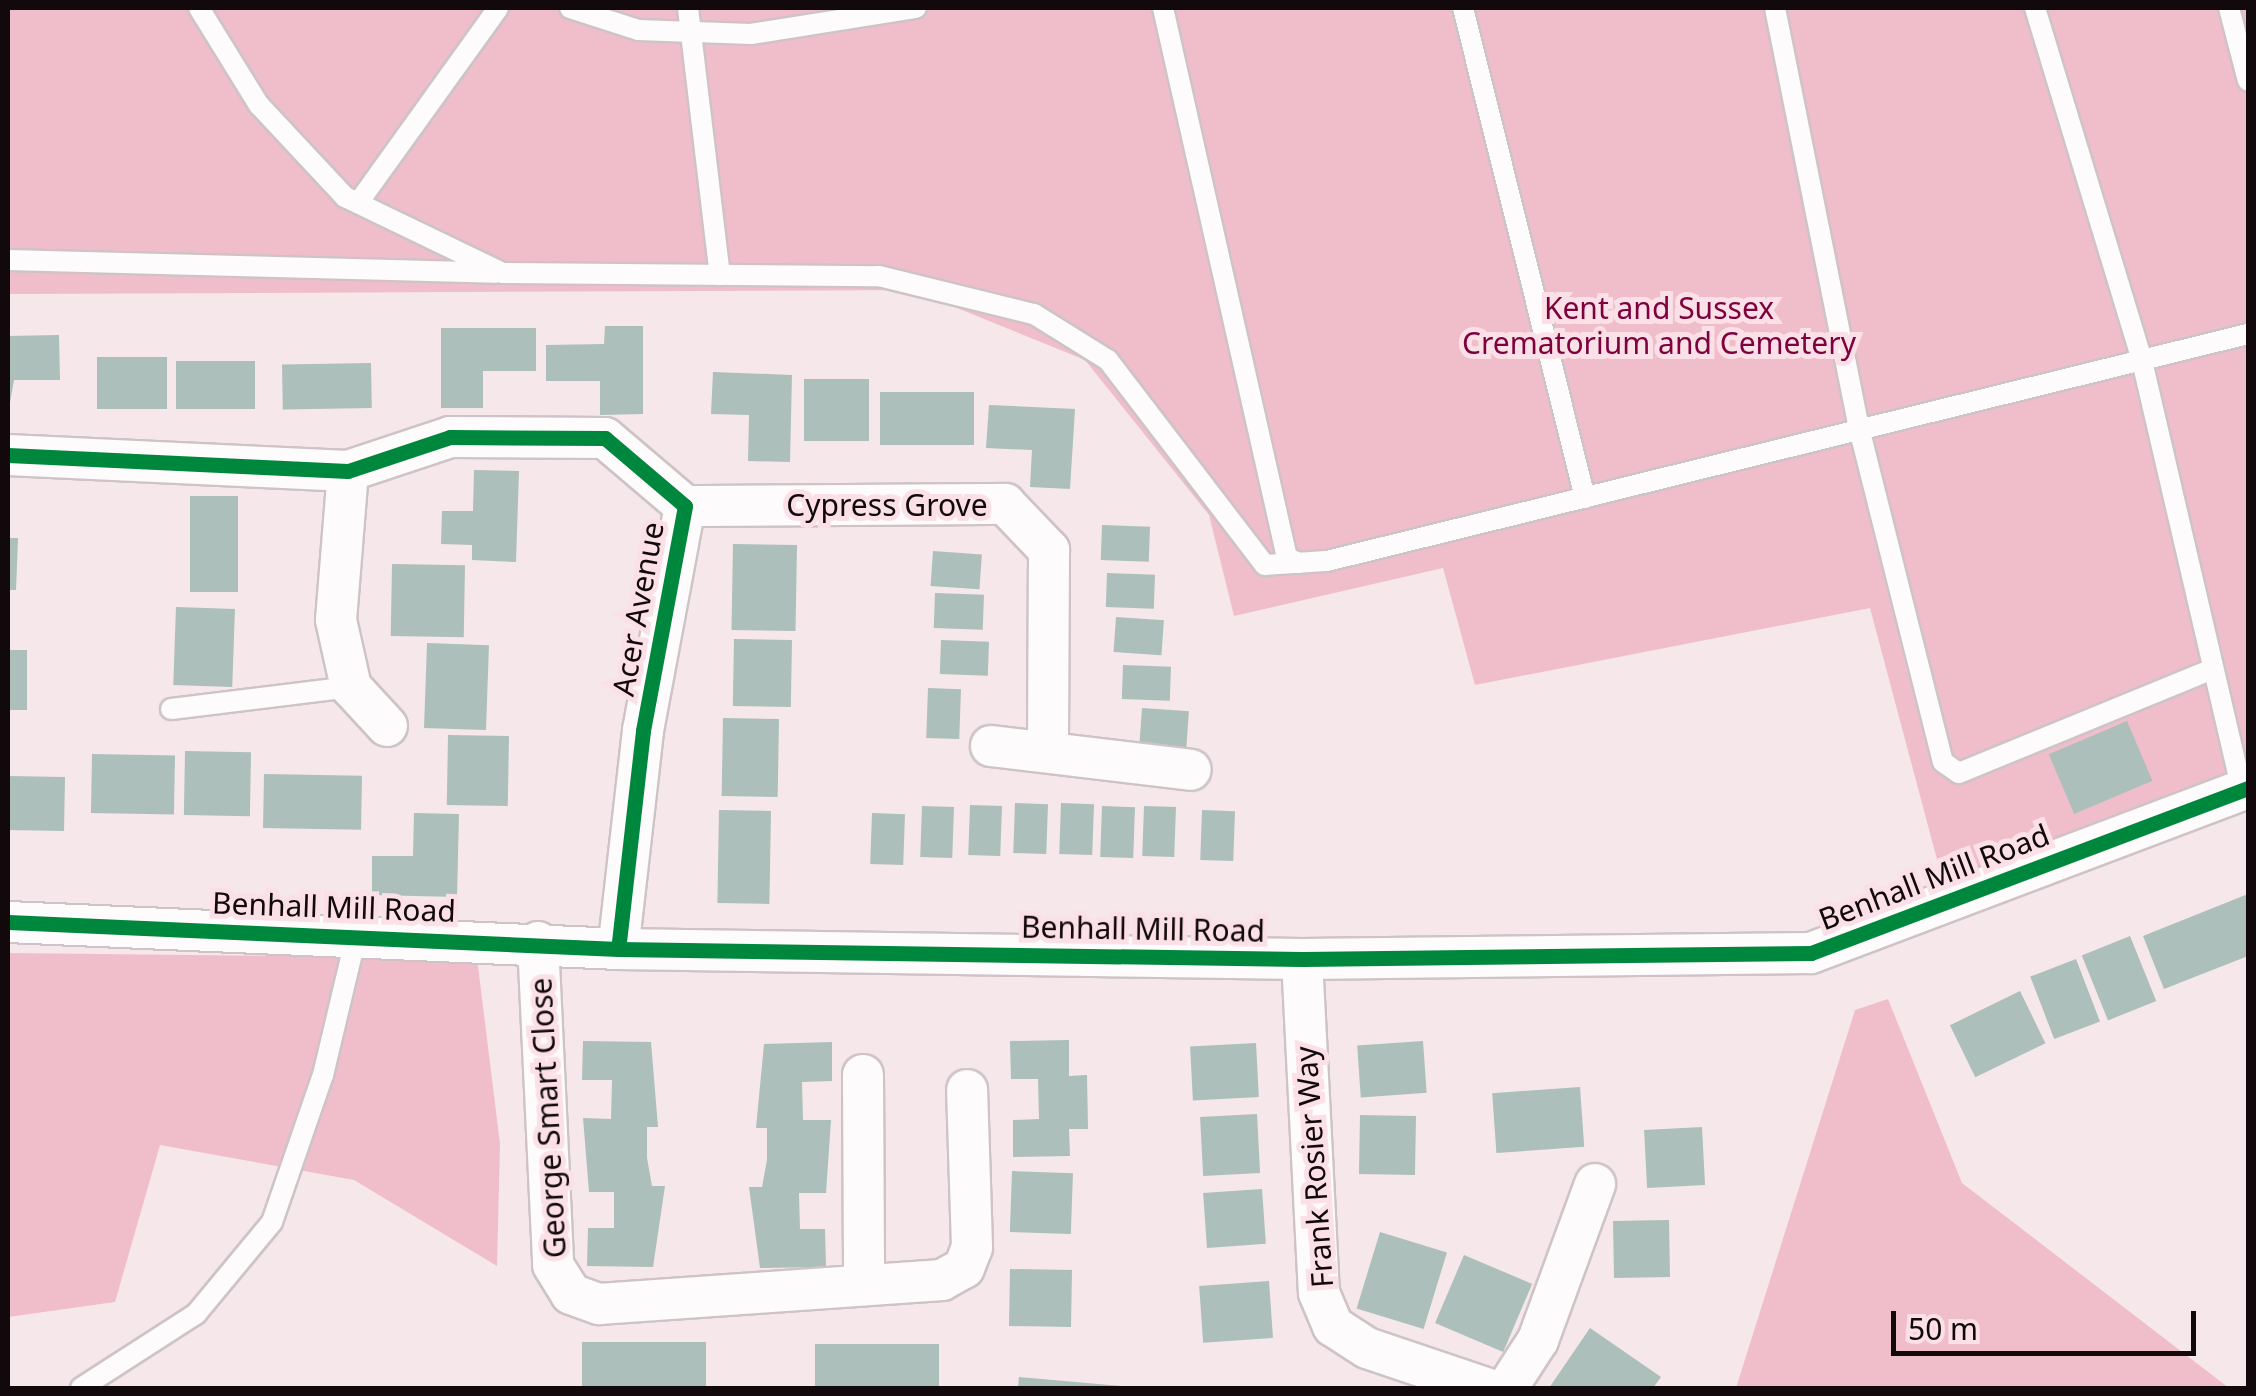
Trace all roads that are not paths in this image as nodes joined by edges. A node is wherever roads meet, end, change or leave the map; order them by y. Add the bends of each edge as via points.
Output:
1 (198, 8) edge
2 (498, 8) edge
3 (570, 8) edge
4 (688, 8) edge
5 (916, 8) edge
6 (1163, 8) edge
7 (1463, 8) edge
8 (1775, 8) edge
9 (2035, 8) edge
10 (2229, 8) edge
11 (690, 32) junction
12 (2248, 81) edge
13 (358, 203) junction
14 (8, 260) edge
15 (503, 273) junction
16 (720, 275) junction
17 (2248, 334) edge
18 (2142, 361) junction
19 (1860, 432) junction
20 (8, 456) edge
21 (348, 470) junction
22 (1584, 498) junction
23 (685, 506) junction
24 (1299, 563) junction
25 (2213, 668) junction
26 (352, 687) junction
27 (171, 709) dead end
28 (387, 726) dead end
29 (990, 746) dead end
30 (1048, 750) junction
31 (1191, 770) dead end
32 (2245, 790) edge
33 (8, 922) edge
34 (356, 937) junction
35 (538, 942) junction
36 (618, 949) junction
37 (1302, 960) junction
38 (863, 1075) dead end
39 (967, 1090) dead end
40 (1595, 1184) dead end
41 (864, 1283) junction
42 (80, 1388) edge
43 (1486, 1388) edge
44 (1507, 1388) edge

1 - 13 lane via 259,105
2 - 13 lane
3 - 11 lane via 638,30
4 - 11 lane
5 - 11 lane via 751,34
6 - 24 lane via 1288,558
7 - 22 lane
8 - 19 lane
9 - 18 lane
10 - 12 lane
11 - 16 lane
13 - 15 lane
14 - 15 lane
15 - 16 lane
16 - 24 lane via 879,276 1034,314 1108,360 1198,470 1249,555 1264,565
17 - 18 lane
18 - 19 lane
18 - 25 lane
19 - 22 lane
19 - 25 lane via 1944,762 1958,773
20 - 21 street, Acer Avenue
21 - 23 street, Acer Avenue via 450,438 605,438
21 - 26 street via 336,620
22 - 24 lane
23 - 30 street, Cypress Grove via 1005,504 1049,550
23 - 36 street, Acer Avenue via 643,731
25 - 32 lane
26 - 27 lane
26 - 28 street
29 - 30 street
30 - 31 street
32 - 37 street, Benhall Mill Road via 1810,953
33 - 34 street, Benhall Mill Road
34 - 35 street, Benhall Mill Road
34 - 42 lane via 324,1075 272,1222 196,1314
35 - 36 street, Benhall Mill Road
35 - 41 street, George Smart Close via 553,1265 571,1294 599,1304
36 - 37 street, Benhall Mill Road
37 - 43 street, Frank Rosier Way via 1319,1293 1333,1326 1366,1348
38 - 41 street
39 - 41 street, George Smart Close via 972,1247 964,1268 942,1280
40 - 44 street via 1538,1340

